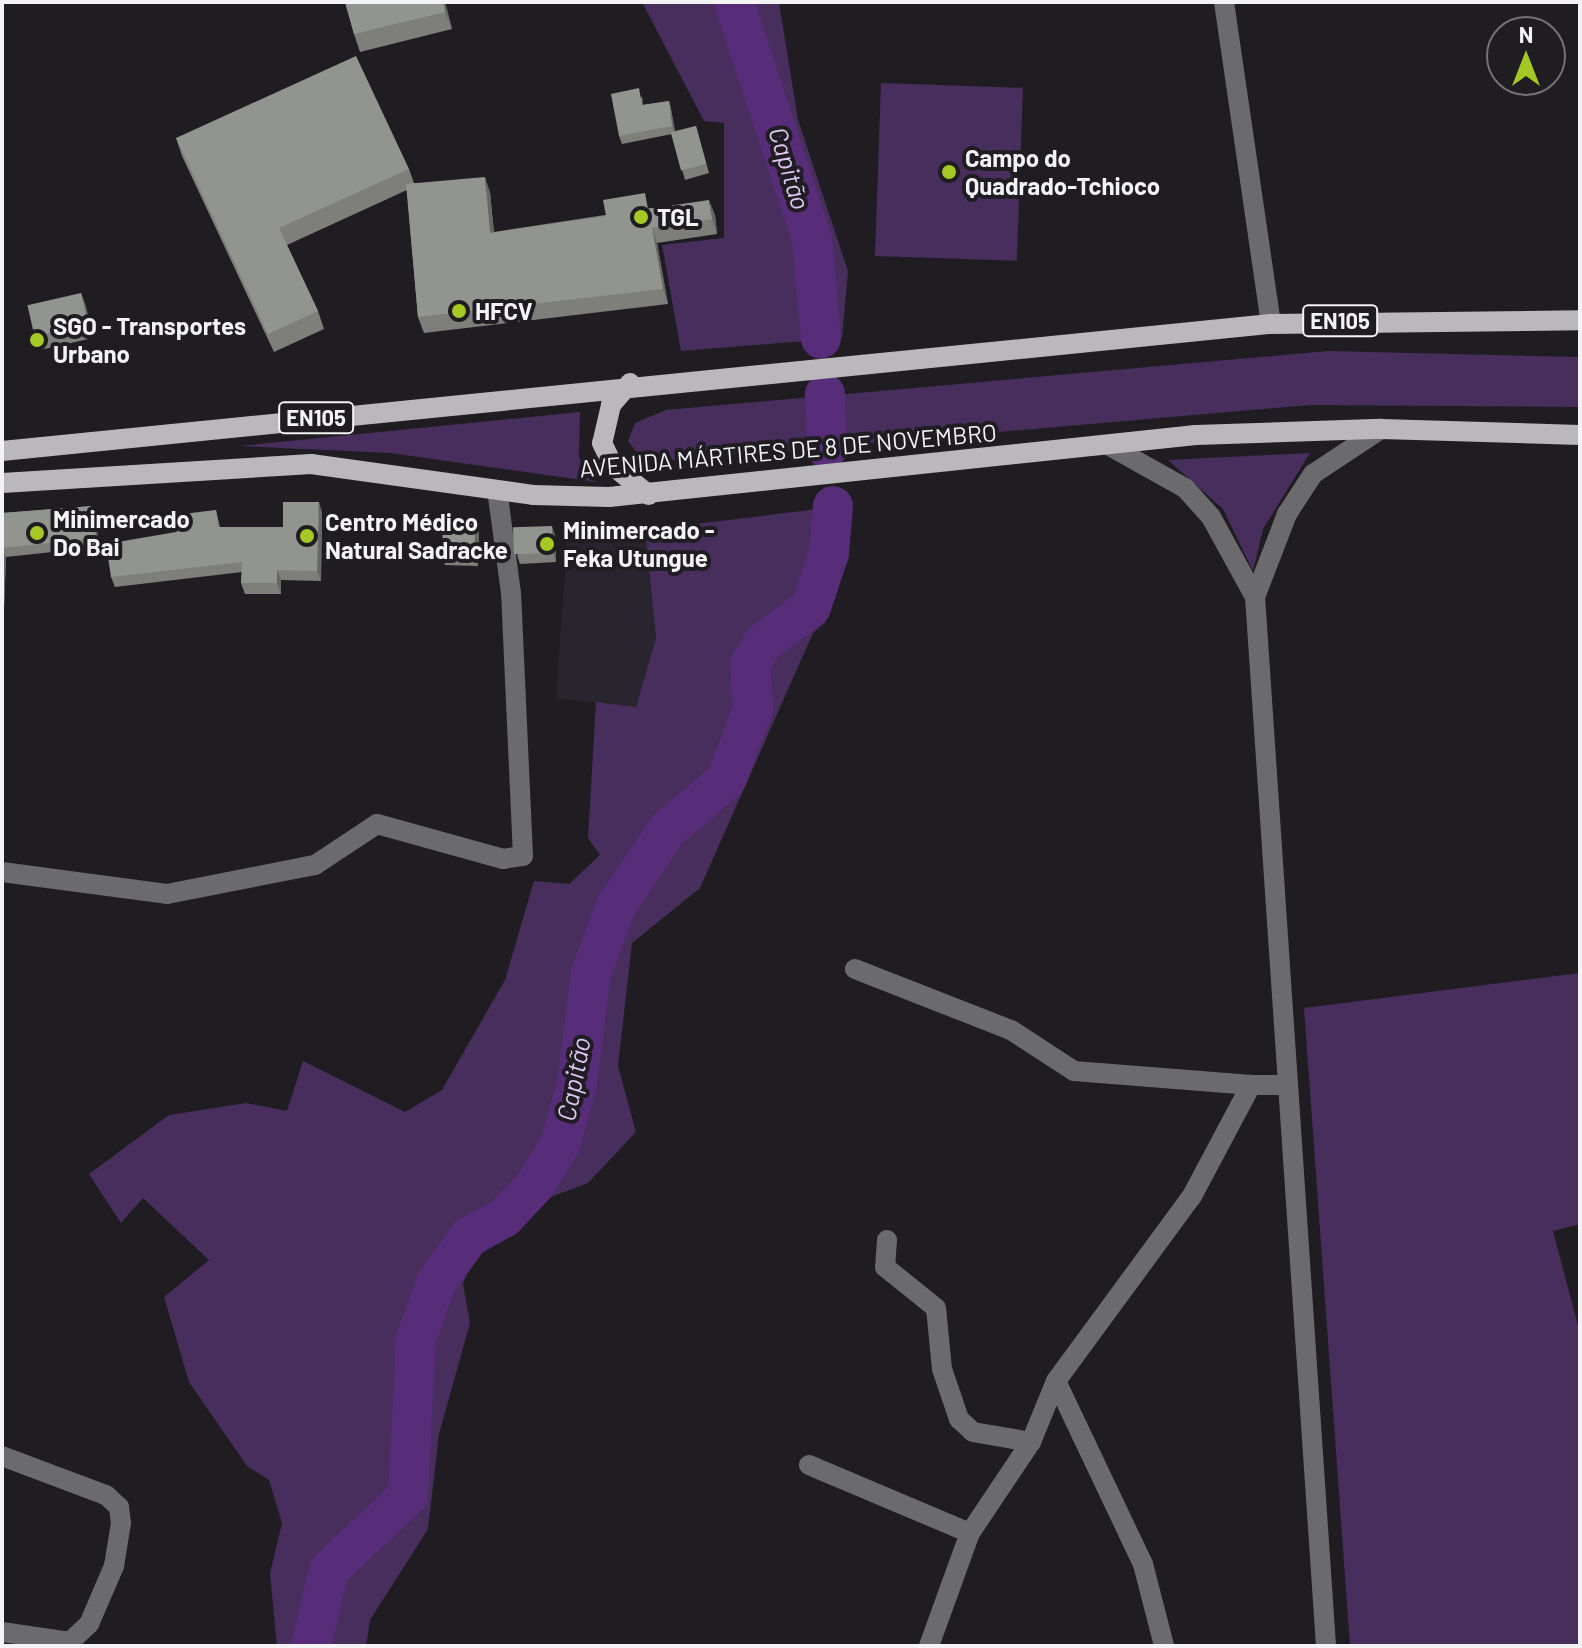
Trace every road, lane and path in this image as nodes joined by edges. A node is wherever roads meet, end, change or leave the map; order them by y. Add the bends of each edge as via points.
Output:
1 (1224, 2) edge
2 (1580, 320) edge
3 (1271, 324) junction
4 (630, 383) junction
5 (1381, 429) junction
6 (1580, 435) edge
7 (1108, 445) junction
8 (2, 451) edge
9 (2, 483) edge
10 (497, 490) junction
11 (649, 495) junction
12 (1255, 597) junction
13 (2, 872) edge
14 (855, 969) dead end
15 (1251, 1085) junction
16 (1288, 1085) junction
17 (887, 1240) dead end
18 (1056, 1381) junction
19 (1031, 1442) junction
20 (2, 1456) edge
21 (809, 1465) dead end
22 (970, 1533) junction
23 (2, 1632) edge
24 (929, 1646) edge
25 (1164, 1646) edge
26 (1326, 1646) edge

1 - 3 street
2 - 3 main road, EN105
3 - 4 main road, EN105
4 - 8 main road, EN105
4 - 11 main road via 607,415 602,443 613,466
5 - 6 main road, AVENIDA MÁRTIRES DE 8 DE NOVEMBRO / EN105
5 - 7 main road, AVENIDA MÁRTIRES DE 8 DE NOVEMBRO / EN105
5 - 12 street via 1313,474 1287,514
7 - 11 main road, AVENIDA MÁRTIRES DE 8 DE NOVEMBRO / EN105
7 - 12 street via 1185,488 1211,517
9 - 10 main road, AVENIDA MÁRTIRES DE 8 DE NOVEMBRO / EN105 via 311,464
10 - 11 main road, AVENIDA MÁRTIRES DE 8 DE NOVEMBRO / EN105
10 - 13 street via 512,606 523,856 503,859 377,824 315,865 167,894
12 - 16 street
14 - 15 street via 1011,1030 1074,1071
15 - 16 street
15 - 18 street via 1192,1196
16 - 26 street
17 - 19 street via 885,1267 936,1308 942,1369 959,1419 973,1432
18 - 19 street
18 - 25 street via 1143,1564
19 - 22 street
20 - 23 street via 106,1495 119,1507 121,1523 114,1566 89,1624 70,1642
21 - 22 street
22 - 24 street

